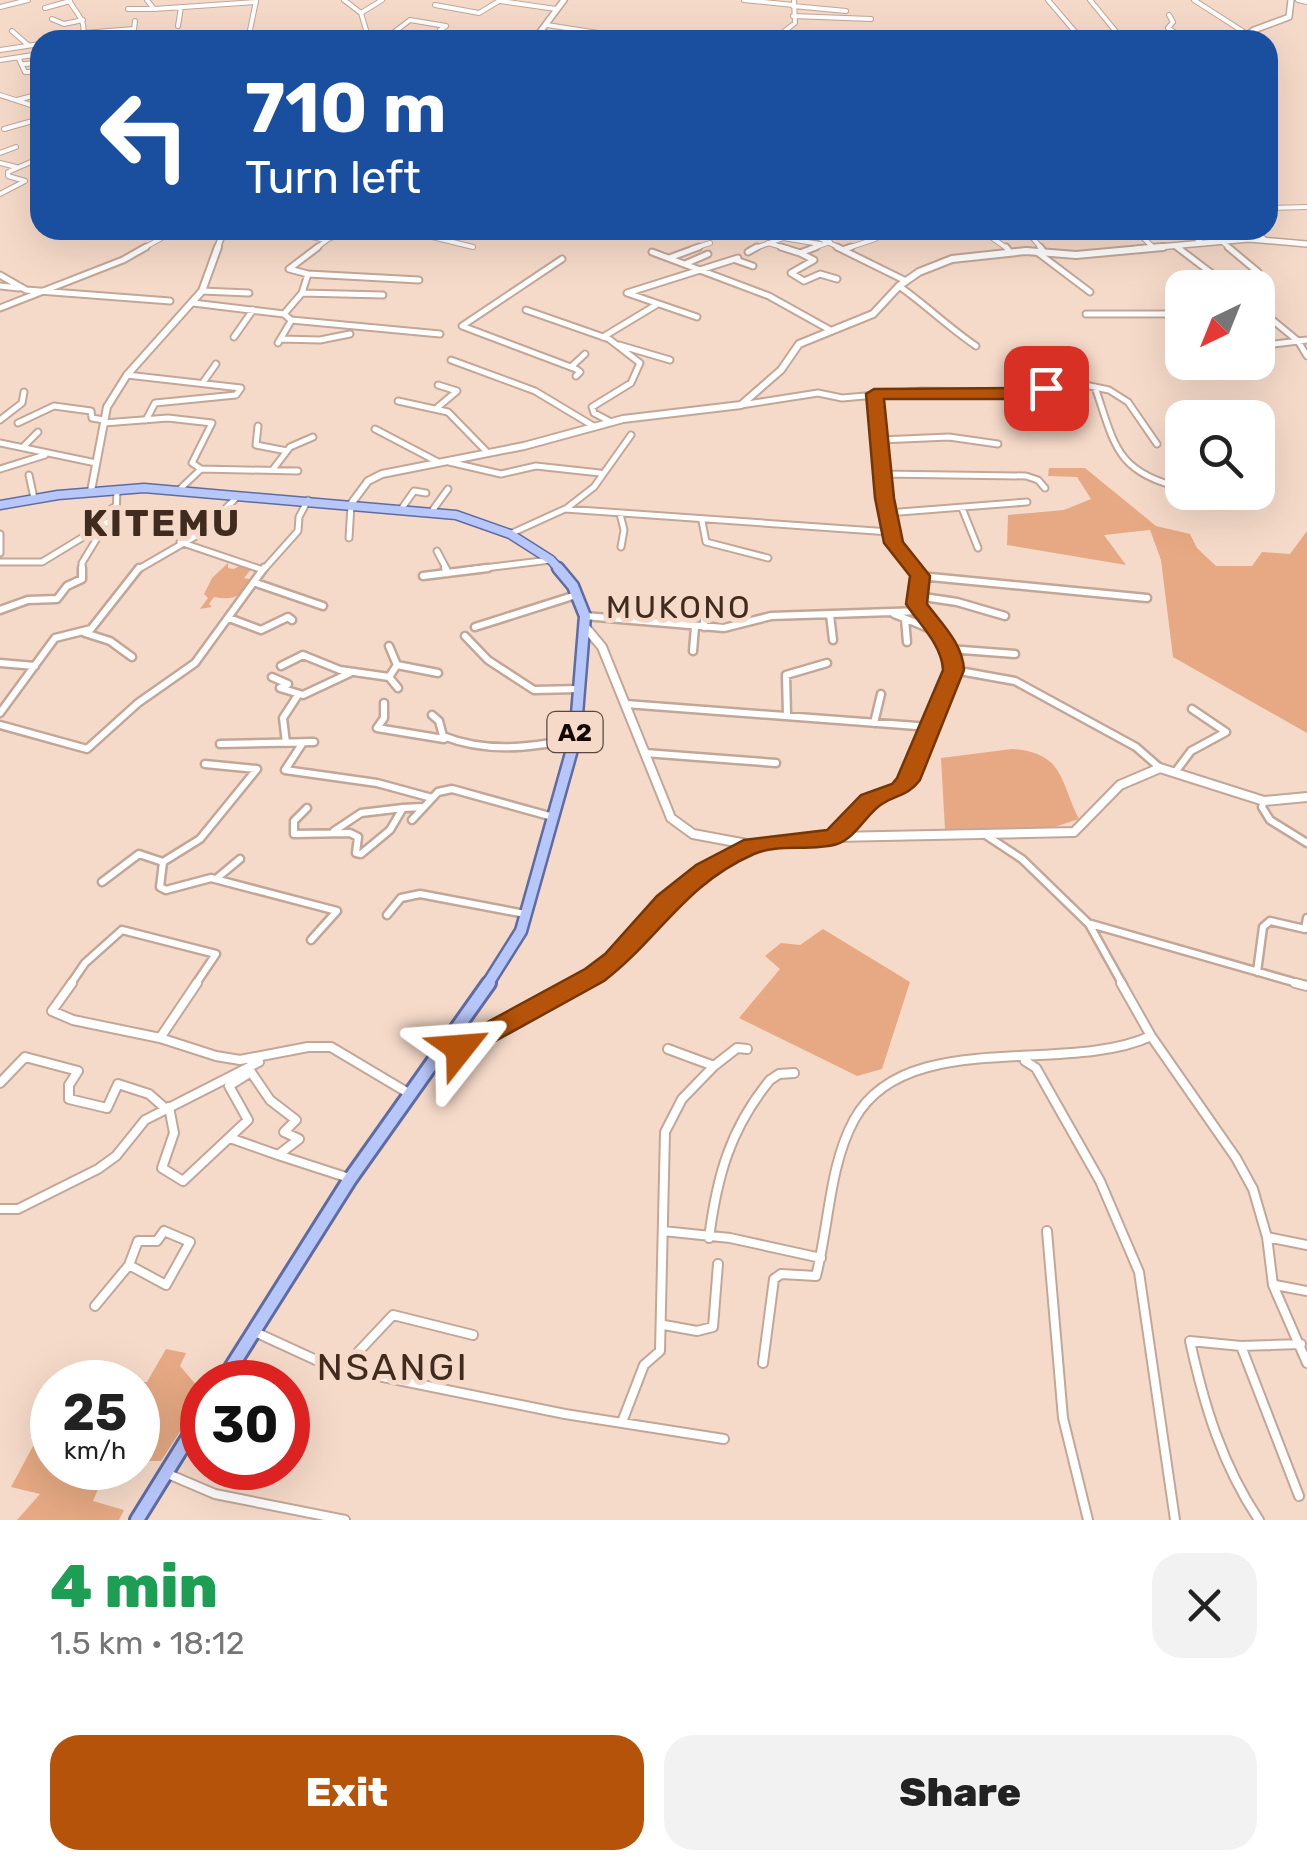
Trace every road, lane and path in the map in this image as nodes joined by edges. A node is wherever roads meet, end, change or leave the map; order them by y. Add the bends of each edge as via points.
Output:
1 (28, 0) edge
2 (147, 0) edge
3 (344, 0) edge
4 (382, 0) edge
5 (564, 0) edge
6 (744, 0) edge
7 (1048, 0) edge
8 (1090, 0) edge
9 (1194, 0) edge
10 (1294, 0) edge
11 (70, 1) edge
12 (256, 1) edge
13 (500, 1) edge
14 (1307, 2) edge
15 (793, 4) edge
16 (435, 5) dead end
17 (181, 7) junction
18 (0, 8) edge
19 (46, 8) dead end
20 (128, 9) dead end
21 (152, 9) junction
22 (556, 10) junction
23 (846, 11) dead end
24 (361, 12) junction
25 (1169, 15) dead end
26 (793, 16) junction
27 (871, 18) dead end
28 (52, 19) dead end
29 (83, 20) junction
30 (135, 21) dead end
31 (547, 25) junction
32 (178, 26) dead end
33 (12, 30) dead end
34 (84, 30) edge
35 (122, 30) edge
36 (252, 30) edge
37 (365, 30) edge
38 (396, 30) edge
39 (440, 30) dead end
40 (543, 30) edge
41 (576, 30) edge
42 (786, 30) edge
43 (1074, 30) edge
44 (1115, 30) edge
45 (1171, 30) edge
46 (1241, 30) edge
47 (1257, 30) edge
48 (28, 46) joint
49 (0, 52) edge
50 (30, 56) edge
51 (18, 58) junction
52 (2, 60) edge
53 (30, 63) edge
54 (24, 64) junction
55 (30, 72) edge
56 (0, 95) edge
57 (30, 96) edge
58 (14, 100) junction
59 (0, 103) edge
60 (30, 105) edge
61 (30, 122) edge
62 (4, 130) dead end
63 (16, 148) dead end
64 (1, 153) edge
65 (30, 162) edge
66 (0, 163) edge
67 (17, 168) junction
68 (1307, 193) edge
69 (0, 194) edge
70 (1306, 207) edge
71 (1278, 208) edge
72 (158, 240) edge
73 (220, 240) edge
74 (327, 240) edge
75 (446, 240) edge
76 (771, 240) edge
77 (810, 240) edge
78 (824, 240) edge
79 (871, 240) edge
80 (997, 240) edge
81 (1032, 240) edge
82 (1146, 240) edge
83 (1198, 240) edge
84 (1220, 240) junction
85 (1265, 240) joint
86 (710, 242) dead end
87 (767, 242) junction
88 (830, 242) junction
89 (1201, 243) junction
90 (1307, 244) edge
91 (821, 245) junction
92 (473, 246) dead end
93 (1176, 246) junction
94 (1154, 248) junction
95 (844, 250) junction
96 (652, 252) dead end
97 (748, 252) dead end
98 (1010, 252) junction
99 (1040, 252) junction
100 (800, 253) junction
101 (708, 254) dead end
102 (562, 259) dead end
103 (668, 259) junction
104 (684, 264) junction
105 (753, 266) dead end
106 (1208, 270) edge
107 (1256, 270) edge
108 (702, 272) junction
109 (308, 274) junction
110 (0, 275) edge
111 (837, 278) dead end
112 (419, 280) dead end
113 (902, 284) junction
114 (0, 286) edge
115 (19, 288) junction
116 (43, 290) junction
117 (202, 291) junction
118 (1090, 292) dead end
119 (248, 293) dead end
120 (302, 293) junction
121 (383, 295) dead end
122 (170, 302) dead end
123 (193, 303) junction
124 (656, 304) junction
125 (0, 308) edge
126 (253, 310) junction
127 (526, 310) dead end
128 (284, 314) junction
129 (1086, 314) dead end
130 (1165, 314) edge
131 (697, 317) dead end
132 (290, 320) junction
133 (1275, 322) edge
134 (830, 330) junction
135 (350, 334) dead end
136 (440, 334) dead end
137 (234, 337) dead end
138 (603, 337) junction
139 (1307, 340) edge
140 (1298, 341) junction
141 (1275, 344) edge
142 (618, 345) junction
143 (976, 346) dead end
144 (585, 354) dead end
145 (1307, 356) edge
146 (450, 360) dead end
147 (670, 360) dead end
148 (216, 364) dead end
149 (571, 367) junction
150 (127, 375) junction
151 (576, 376) dead end
152 (203, 382) junction
153 (438, 385) dead end
154 (1094, 386) junction
155 (24, 392) dead end
156 (874, 394) junction
157 (398, 402) dead end
158 (741, 405) junction
159 (437, 408) junction
160 (0, 420) edge
161 (146, 420) junction
162 (104, 422) junction
163 (612, 422) junction
164 (18, 423) dead end
165 (258, 426) dead end
166 (595, 427) junction
167 (376, 429) dead end
168 (38, 432) dead end
169 (631, 435) dead end
170 (313, 437) dead end
171 (880, 440) junction
172 (0, 444) edge
173 (998, 444) dead end
174 (1157, 444) dead end
175 (22, 448) junction
176 (287, 451) junction
177 (488, 453) junction
178 (46, 455) junction
179 (443, 462) junction
180 (96, 463) junction
181 (0, 469) edge
182 (273, 469) junction
183 (202, 470) junction
184 (298, 472) dead end
185 (600, 473) junction
186 (882, 474) junction
187 (29, 475) dead end
188 (1165, 483) edge
189 (1045, 488) dead end
190 (117, 489) junction
191 (448, 489) dead end
192 (180, 490) junction
193 (91, 491) junction
194 (426, 493) dead end
195 (238, 496) junction
196 (34, 498) junction
197 (308, 500) junction
198 (1027, 502) dead end
199 (352, 504) junction
200 (0, 505) edge
201 (116, 506) junction
202 (402, 508) junction
203 (962, 508) junction
204 (566, 509) junction
205 (432, 511) junction
206 (619, 513) junction
207 (887, 514) junction
208 (93, 520) dead end
209 (702, 521) junction
210 (102, 529) junction
211 (890, 532) junction
212 (0, 534) edge
213 (510, 534) junction
214 (349, 538) dead end
215 (180, 542) junction
216 (621, 547) dead end
217 (978, 548) dead end
218 (437, 551) dead end
219 (0, 553) edge
220 (768, 558) dead end
221 (551, 560) junction
222 (0, 562) edge
223 (265, 568) junction
224 (448, 572) junction
225 (422, 576) dead end
226 (920, 576) junction
227 (254, 583) junction
228 (578, 594) junction
229 (917, 596) junction
230 (1147, 598) dead end
231 (324, 606) dead end
232 (0, 610) edge
233 (922, 611) junction
234 (704, 612) dead end
235 (892, 614) junction
236 (586, 616) junction
237 (830, 616) junction
238 (1005, 616) dead end
239 (230, 618) junction
240 (905, 619) junction
241 (292, 620) dead end
242 (474, 627) dead end
243 (700, 627) junction
244 (587, 629) junction
245 (934, 630) junction
246 (84, 632) junction
247 (464, 636) dead end
248 (833, 640) dead end
249 (907, 642) dead end
250 (388, 646) dead end
251 (950, 649) junction
252 (693, 651) dead end
253 (1015, 654) dead end
254 (132, 657) dead end
255 (0, 663) edge
256 (827, 663) dead end
257 (397, 665) junction
258 (35, 666) junction
259 (281, 666) dead end
260 (954, 670) junction
261 (351, 672) junction
262 (438, 672) dead end
263 (272, 677) dead end
264 (389, 677) junction
265 (398, 688) dead end
266 (581, 689) junction
267 (299, 694) junction
268 (881, 694) dead end
269 (384, 703) dead end
270 (626, 704) junction
271 (3, 706) edge
272 (1192, 709) dead end
273 (0, 713) edge
274 (432, 715) dead end
275 (787, 715) junction
276 (874, 723) junction
277 (0, 725) edge
278 (930, 727) junction
279 (574, 738) junction
280 (450, 740) junction
281 (314, 742) dead end
282 (220, 744) dead end
283 (286, 744) junction
284 (302, 744) junction
285 (645, 753) junction
286 (776, 763) dead end
287 (206, 764) dead end
288 (1160, 768) junction
289 (1176, 771) junction
290 (1307, 796) edge
291 (432, 798) junction
292 (1264, 802) junction
293 (424, 807) junction
294 (307, 808) dead end
295 (403, 808) junction
296 (554, 817) junction
297 (412, 820) dead end
298 (332, 832) junction
299 (988, 836) junction
300 (834, 837) junction
301 (1307, 843) edge
302 (752, 845) junction
303 (240, 859) dead end
304 (163, 862) junction
305 (216, 879) junction
306 (102, 882) dead end
307 (526, 914) junction
308 (388, 915) dead end
309 (1307, 918) edge
310 (1090, 924) junction
311 (310, 940) dead end
312 (1257, 972) junction
313 (1307, 986) edge
314 (1152, 1036) junction
315 (160, 1038) junction
316 (747, 1048) dead end
317 (668, 1049) dead end
318 (269, 1057) junction
319 (1020, 1060) junction
320 (434, 1062) junction
321 (714, 1066) junction
322 (794, 1073) dead end
323 (0, 1082) edge
324 (411, 1094) junction
325 (168, 1108) junction
326 (230, 1138) junction
327 (278, 1155) junction
328 (350, 1179) junction
329 (0, 1210) edge
330 (663, 1231) junction
331 (1047, 1232) dead end
332 (1267, 1237) junction
333 (710, 1238) junction
334 (1307, 1245) edge
335 (821, 1258) junction
336 (718, 1264) dead end
337 (130, 1265) junction
338 (1273, 1285) junction
339 (1307, 1291) edge
340 (94, 1306) dead end
341 (664, 1325) junction
342 (254, 1331) junction
343 (474, 1336) dead end
344 (1301, 1344) junction
345 (1241, 1346) junction
346 (236, 1360) edge
347 (764, 1363) dead end
348 (1307, 1364) edge
349 (344, 1367) junction
350 (622, 1422) junction
351 (724, 1440) dead end
352 (180, 1450) edge
353 (166, 1473) junction
354 (1299, 1496) dead end
355 (137, 1520) edge
356 (345, 1520) edge
357 (1088, 1520) edge
358 (1175, 1520) edge
359 (1259, 1520) edge

1 - 18 street
2 - 21 street
3 - 24 street
4 - 24 street
5 - 22 street
6 - 15 street
7 - 43 street
8 - 44 street
9 - 46 street
10 - 14 street
10 - 47 street via 1288,17
11 - 19 street
11 - 29 street
12 - 17 street
12 - 36 street
13 - 16 street via 480,13
13 - 22 street
15 - 23 street
15 - 26 street
17 - 21 street
17 - 32 street
20 - 21 street
22 - 31 street
24 - 37 street
25 - 45 street
26 - 27 street
26 - 42 street
28 - 29 street
29 - 34 street
30 - 35 street via 134,29
31 - 40 street
31 - 41 street
33 - 48 street
38 - 39 street via 410,20 446,26
48 - 49 street
49 - 52 street
50 - 51 street
51 - 52 street
51 - 54 street
53 - 54 street
54 - 55 street
56 - 58 street
57 - 58 street
58 - 59 street
58 - 60 street
61 - 62 street
63 - 64 street
65 - 67 street
66 - 67 street
67 - 69 street via 7,175 24,182
68 - 70 street
70 - 71 street
72 - 116 street
73 - 117 street
74 - 109 street via 289,269
75 - 92 street
76 - 87 street
77 - 91 street
78 - 88 street
79 - 95 street
80 - 98 street
81 - 99 street
82 - 94 street
83 - 89 street
84 - 85 street
84 - 89 street
84 - 107 street
85 - 90 street
86 - 103 street
87 - 97 street
87 - 100 street
88 - 91 street
88 - 95 street
89 - 93 street
91 - 100 street
93 - 94 street
93 - 106 street
94 - 99 street via 1076,256
95 - 113 street
96 - 103 street
98 - 99 street
98 - 113 street via 952,259
99 - 118 street
100 - 111 street via 814,260 795,276
101 - 104 street
102 - 149 street via 462,326
103 - 104 street
104 - 108 street
105 - 108 street via 736,259
108 - 124 street via 627,293
108 - 134 street via 781,302
109 - 112 street
109 - 120 street
110 - 115 street
113 - 134 street via 872,314
113 - 143 street
114 - 115 street
115 - 116 street
116 - 122 street
116 - 125 street
117 - 119 street
117 - 123 street
120 - 121 street
120 - 128 street
123 - 126 street
123 - 150 street
124 - 131 street
124 - 138 street
126 - 128 street
126 - 137 street
127 - 138 street
128 - 132 street
129 - 130 street
132 - 135 street via 280,341
132 - 136 street
133 - 140 street
134 - 158 street via 799,344
138 - 142 street
139 - 140 street
140 - 141 street
140 - 145 street
142 - 147 street
142 - 163 street via 640,363 631,383 592,406
144 - 149 street
146 - 166 street via 535,391
148 - 152 street
149 - 151 street via 580,372
150 - 152 street
150 - 162 street
152 - 161 street via 241,388 236,395 155,403
153 - 159 street via 457,391
154 - 156 street
154 - 174 street via 1128,402
154 - 188 street via 1116,454 1146,478
155 - 160 street via 22,403
156 - 158 street via 818,393
156 - 171 street
157 - 159 street
158 - 163 street
159 - 177 street via 457,418
161 - 162 street
161 - 183 street via 212,423 192,463
162 - 164 street via 92,418 91,410 62,405
162 - 180 street
163 - 166 street
165 - 176 street via 256,445
166 - 177 street
167 - 179 street
168 - 175 street
169 - 185 street
170 - 176 street
171 - 173 street via 949,437
171 - 186 street
172 - 175 street
175 - 178 street
176 - 182 street
177 - 179 street
178 - 180 street
178 - 181 street
179 - 185 street via 501,474 536,466
179 - 199 street via 374,478
180 - 193 street
182 - 183 street
182 - 184 street
183 - 192 street
185 - 204 street via 594,487
186 - 189 street via 1026,476
186 - 207 street
187 - 196 street
190 - 192 main road, A2
190 - 193 main road, A2
190 - 201 street
191 - 205 street
192 - 195 main road, A2
193 - 196 main road, A2
194 - 202 street via 414,491
195 - 197 main road, A2
195 - 215 street via 212,525
196 - 200 main road, A2
197 - 199 main road, A2
197 - 223 street via 298,531
198 - 203 street
199 - 202 main road, A2
199 - 214 street
201 - 208 street
201 - 210 street via 116,516
202 - 205 main road, A2
203 - 207 street
203 - 217 street
204 - 206 street
204 - 213 street
205 - 213 main road, A2
206 - 209 street
206 - 216 street
207 - 211 street
209 - 211 street
209 - 220 street via 706,542
210 - 222 street via 42,562
210 - 232 street via 82,563 82,579 58,600 28,600
211 - 226 street
212 - 219 street
213 - 221 main road, A2
215 - 223 street
215 - 246 street via 141,565
218 - 224 street
221 - 224 street
221 - 228 main road, A2
223 - 227 street
224 - 225 street
226 - 229 street
226 - 230 street
227 - 231 street via 300,604
227 - 239 street
228 - 236 main road, A2
228 - 242 street
229 - 233 street
229 - 238 street
233 - 235 street
233 - 245 street
234 - 243 street
235 - 237 street
235 - 240 street
236 - 243 street
236 - 244 main road, A2
237 - 243 street
237 - 248 street
239 - 241 street via 261,630
239 - 277 street via 196,663 86,749
240 - 245 street
240 - 249 street
243 - 252 street
244 - 266 main road, A2
244 - 270 street via 602,646
245 - 251 street
246 - 254 street
246 - 258 street via 55,638
247 - 266 street via 534,690
250 - 257 street
251 - 253 street
251 - 260 street
255 - 258 street
256 - 275 street via 786,675
257 - 262 street
257 - 264 street
258 - 271 street
259 - 261 street via 302,655
260 - 278 street
260 - 288 street via 1015,681 1136,747
261 - 264 street
261 - 267 street
263 - 267 street via 288,684 280,688
264 - 265 street
266 - 279 main road, A2
267 - 283 street via 284,712 280,731
268 - 276 street
269 - 280 street via 377,728
270 - 275 street
270 - 285 street
271 - 273 street
272 - 289 street via 1226,732 1191,751
274 - 280 street
275 - 276 street
276 - 278 street
278 - 300 street via 900,790 869,800
279 - 280 street via 514,748
279 - 296 main road, A2
281 - 284 street
282 - 283 street
283 - 284 street
284 - 291 street via 285,770
285 - 286 street
285 - 302 street via 676,824 706,838
287 - 304 street via 257,769 200,839
288 - 289 street
288 - 299 street via 1118,784 1074,832
289 - 292 street
290 - 292 street
291 - 293 street
291 - 296 street via 445,789 460,790
292 - 301 street via 1270,820
293 - 295 street
293 - 297 street
294 - 298 street via 294,820 294,834
295 - 298 street via 361,813
295 - 298 street via 390,830 361,854 358,837
296 - 307 main road, A2
299 - 300 street
299 - 310 street
300 - 302 street
302 - 320 street via 705,870 666,902 594,975
303 - 305 street
304 - 305 street via 160,886 166,890
304 - 306 street via 138,854
305 - 311 street via 337,911
307 - 308 street via 420,894 400,898
307 - 320 main road, A2 via 496,973
309 - 312 street via 1306,929 1270,921 1262,927
310 - 312 street
310 - 314 street
312 - 313 street
314 - 319 street via 1115,1050
314 - 332 street via 1236,1158
315 - 315 street via 52,1012 86,963 122,930 216,954
315 - 318 street via 234,1060
316 - 321 street
317 - 321 street
318 - 324 street via 332,1047
318 - 325 street
319 - 335 street via 934,1064 868,1095 837,1164
319 - 358 street via 1036,1068 1087,1156 1139,1272
320 - 324 main road, A2
321 - 330 street via 682,1099 665,1132
322 - 333 street via 770,1080 732,1129 716,1176
323 - 325 street via 25,1058 78,1071 69,1098 107,1108 118,1084
324 - 328 main road, A2
325 - 326 street via 174,1134 162,1168 183,1181
325 - 329 street via 144,1120 98,1169 18,1209
326 - 327 street
326 - 327 street via 248,1120 230,1086 252,1072 277,1110 296,1120 284,1132 299,1138
327 - 328 street
328 - 342 main road, A2
330 - 333 street
330 - 341 street
331 - 357 street via 1062,1418
332 - 334 street
332 - 338 street
333 - 335 street
335 - 347 street via 812,1278 775,1276
336 - 341 street via 713,1327
337 - 337 street via 138,1241 157,1241 164,1231 190,1242 166,1285
337 - 340 street
338 - 339 street
338 - 344 street
341 - 350 street via 660,1349 647,1359
342 - 346 main road, A2
342 - 349 street via 314,1362
343 - 349 street via 392,1315
344 - 345 street
344 - 348 street
345 - 354 street
345 - 359 street via 1190,1341 1204,1405
349 - 350 street
350 - 351 street
352 - 353 main road
353 - 355 main road
353 - 356 street via 215,1494

